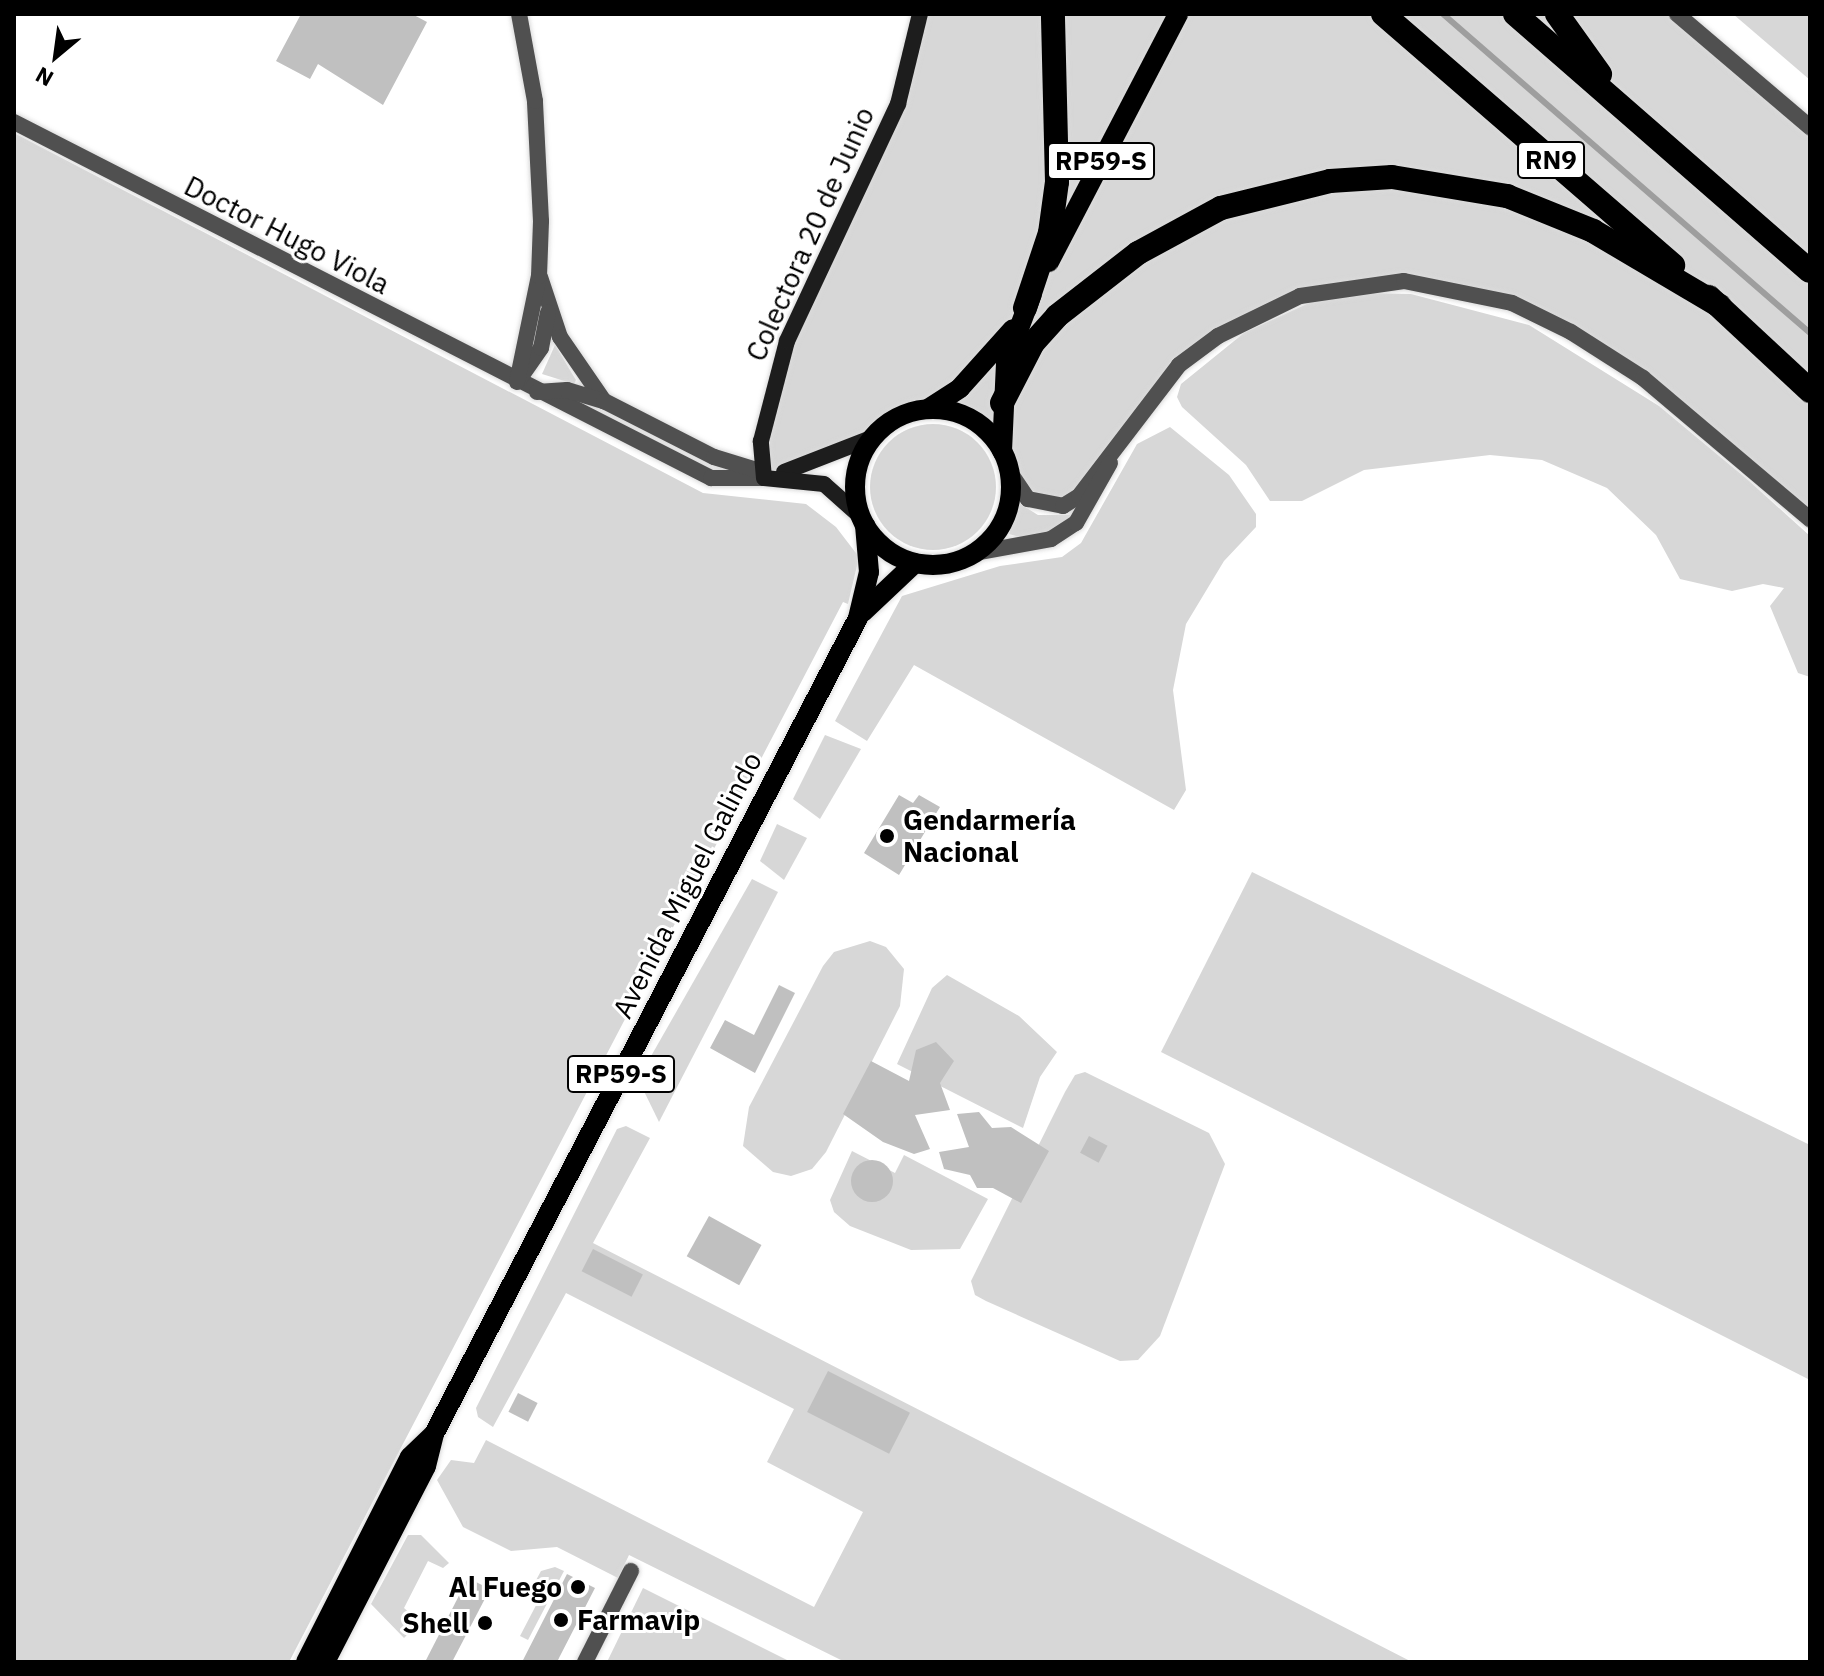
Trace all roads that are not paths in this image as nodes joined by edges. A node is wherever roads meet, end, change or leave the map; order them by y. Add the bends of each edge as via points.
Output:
1 (519, 14) edge
2 (920, 14) edge
3 (1053, 14) edge
4 (1178, 14) edge
5 (1383, 14) edge
6 (1515, 14) edge
7 (1557, 14) edge
8 (1677, 14) edge
9 (14, 122) edge
10 (1643, 125) junction
11 (1810, 127) edge
12 (1810, 271) edge
13 (539, 276) junction
14 (1720, 306) junction
15 (548, 309) junction
16 (1020, 317) junction
17 (517, 382) junction
18 (1810, 391) edge
19 (537, 392) junction
20 (604, 401) junction
21 (1002, 403) junction
22 (928, 409) junction
23 (871, 438) junction
24 (1002, 451) junction
25 (1113, 454) junction
26 (1009, 471) junction
27 (764, 475) junction
28 (1810, 519) edge
29 (862, 521) junction
30 (975, 553) junction
31 (915, 563) junction
32 (858, 618) junction
33 (434, 1434) junction
34 (631, 1571) dead end
35 (306, 1662) edge
36 (325, 1662) edge
37 (585, 1662) edge

1 - 13 street via 540,150
2 - 27 main road, Colectora 20 de Junio via 898,104 772,379 761,441
3 - 16 highway via 1057,182 1050,233
4 - 16 main road, RP59-S
5 - 14 highway, RN9
6 - 10 highway
7 - 10 highway
8 - 11 street
9 - 17 street, Doctor Hugo Viola
10 - 12 highway
13 - 15 street
13 - 17 street
14 - 18 highway, RN9
14 - 21 highway via 1593,231 1507,196 1392,177 1330,181 1221,208 1138,253 1041,334
15 - 17 street via 541,348
15 - 20 street via 572,360
16 - 21 main road, RP59-S
16 - 22 main road, RP59-S via 960,388
17 - 19 street, Doctor Hugo Viola
19 - 20 street, Doctor Hugo Viola via 567,390
19 - 27 street, Doctor Hugo Viola via 711,478
20 - 27 street, Doctor Hugo Viola via 714,457
21 - 24 main road, RP59-S
22 - 23 main road via 887,423
22 - 24 main road via 971,419
23 - 27 main road, Doctor Hugo Viola via 811,465
23 - 29 main road via 855,476
24 - 26 main road
25 - 26 street via 1063,506 1028,499
25 - 28 street via 1179,365 1253,315 1300,296 1404,281 1512,303 1571,332 1643,378
25 - 30 street via 1102,484 1076,523 1051,539
26 - 30 main road via 1008,509
27 - 29 main road, Doctor Hugo Viola via 824,484
29 - 31 main road via 886,549
29 - 32 main road, Avenida Miguel Galindo / RP59-S via 869,572
30 - 31 main road via 946,564
31 - 32 main road, Avenida Miguel Galindo / RP59-S
32 - 33 main road, Avenida Miguel Galindo / RP59-S
33 - 35 main road, Avenida Miguel Galindo / RP59-S via 410,1457
33 - 36 main road, Avenida Miguel Galindo / RP59-S via 426,1466
34 - 37 street

